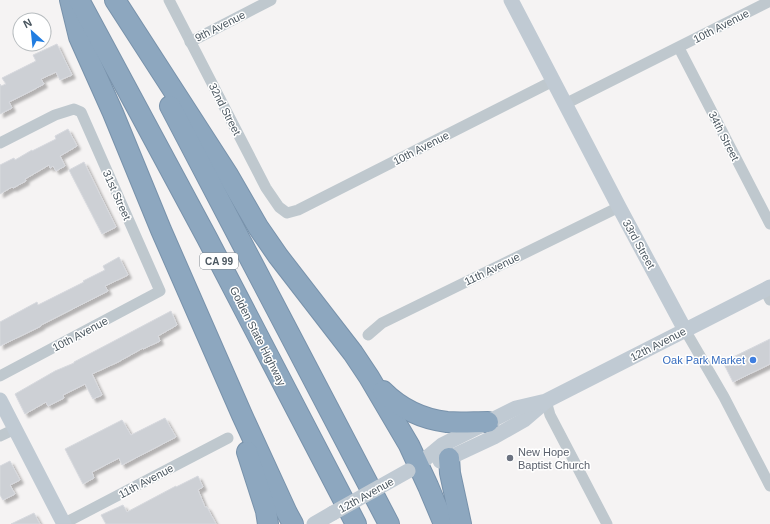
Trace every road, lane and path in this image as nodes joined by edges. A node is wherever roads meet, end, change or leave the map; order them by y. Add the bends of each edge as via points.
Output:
1 (70, 0) edge
2 (79, 0) edge
3 (115, 0) edge
4 (169, 0) edge
5 (271, 0) edge
6 (511, 0) edge
7 (770, 1) edge
8 (190, 42) junction
9 (678, 48) junction
10 (553, 81) junction
11 (565, 104) junction
12 (0, 143) edge
13 (619, 207) junction
14 (287, 213) joint
15 (770, 224) edge
16 (160, 291) joint
17 (768, 292) edge
18 (685, 330) junction
19 (368, 335) dead end
20 (0, 376) edge
21 (369, 377) junction
22 (0, 400) edge
23 (546, 401) junction
24 (242, 415) junction
25 (488, 422) junction
26 (15, 429) junction
27 (0, 436) edge
28 (228, 438) dead end
29 (448, 458) junction
30 (413, 468) junction
31 (770, 486) edge
32 (64, 524) edge
33 (268, 524) edge
34 (293, 524) edge
35 (314, 524) edge
36 (356, 524) edge
37 (389, 524) edge
38 (444, 524) edge
39 (461, 524) edge
40 (607, 524) edge

1 - 24 highway via 79,37
2 - 36 highway, Golden State Highway / CA 99
3 - 21 highway via 228,175 258,227
3 - 37 highway, CA 99
4 - 8 street, 32nd Street
5 - 8 street, 9th Avenue
6 - 10 main road, 33rd Street
7 - 9 street, 10th Avenue
8 - 14 street, 32nd Street via 266,188 279,207
9 - 11 street, 10th Avenue
9 - 15 street, 34th Street
10 - 11 main road, 33rd Street
10 - 14 street, 10th Avenue via 298,210
11 - 13 main road, 33rd Street
12 - 16 street, 31st Street via 55,115 74,109 81,112
13 - 18 main road, 33rd Street
13 - 19 street, 11th Avenue via 382,323
16 - 20 street, 10th Avenue
17 - 18 main road, 12th Avenue
18 - 23 main road, 12th Avenue
18 - 31 street, 33rd Street via 724,397
21 - 25 highway via 401,407 417,414 447,422
21 - 30 highway via 409,445
22 - 26 main road
23 - 25 main road, 12th Avenue via 516,408
23 - 29 main road, 12th Avenue via 524,420
23 - 40 street via 550,415
24 - 33 highway via 247,451
24 - 34 highway
25 - 30 main road, 12th Avenue via 442,445
26 - 27 street
26 - 32 main road
28 - 32 street, 11th Avenue
29 - 30 main road, 12th Avenue
29 - 39 highway
30 - 35 main road, 12th Avenue, bridge
30 - 38 highway via 428,486

